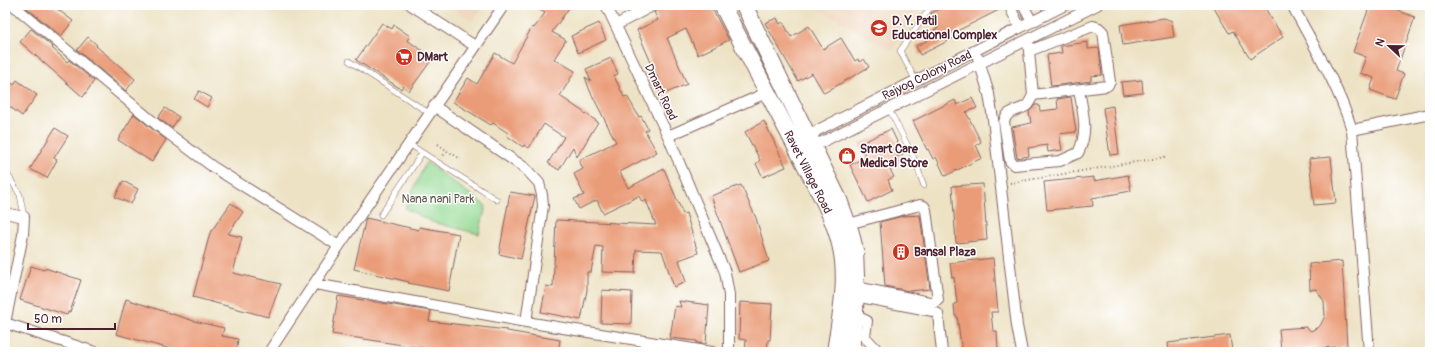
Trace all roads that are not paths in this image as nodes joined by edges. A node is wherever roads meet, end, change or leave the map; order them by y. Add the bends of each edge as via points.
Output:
1 (8, 5) edge
2 (13, 5) edge
3 (411, 5) edge
4 (504, 5) edge
5 (606, 5) edge
6 (654, 5) edge
7 (722, 5) edge
8 (744, 5) edge
9 (932, 5) edge
10 (1009, 5) edge
11 (1023, 5) edge
12 (1065, 5) edge
13 (1097, 5) edge
14 (1292, 5) edge
15 (5, 9) edge
16 (1032, 22) junction
17 (616, 25) junction
18 (1020, 28) junction
19 (1028, 40) junction
20 (475, 46) junction
21 (975, 51) junction
22 (1029, 51) junction
23 (349, 61) dead end
24 (981, 63) junction
25 (916, 81) junction
26 (1079, 90) junction
27 (766, 93) junction
28 (1032, 95) junction
29 (889, 109) junction
30 (432, 110) junction
31 (1430, 114) edge
32 (1352, 130) junction
33 (668, 136) junction
34 (409, 144) junction
35 (803, 144) junction
36 (422, 153) junction
37 (5, 170) edge
38 (924, 186) dead end
39 (497, 200) dead end
40 (5, 213) edge
41 (382, 214) dead end
42 (24, 217) junction
43 (848, 224) junction
44 (338, 246) junction
45 (315, 284) junction
46 (856, 291) junction
47 (854, 315) junction
48 (526, 322) junction
49 (5, 323) edge
50 (851, 346) edge
51 (95, 352) edge
52 (269, 352) edge
53 (712, 352) edge
54 (729, 352) edge
55 (835, 352) edge
56 (864, 352) edge
57 (879, 352) edge
58 (942, 352) edge
59 (1022, 352) edge
60 (1369, 352) edge

1 - 15 street
2 - 44 street via 156,125 213,167
3 - 20 street
4 - 20 street
5 - 17 street, Dmart Road
6 - 17 street
7 - 27 main road, Ravet Village Road
8 - 35 main road, Ravet Village Road
9 - 25 lane via 900,51
10 - 18 street
11 - 16 street
12 - 16 street, Rajyog Colony Road
13 - 19 street, Rajyog Colony Road
14 - 32 street via 1327,70
16 - 18 street, Rajyog Colony Road
17 - 33 street, Dmart Road
18 - 21 street, Rajyog Colony Road
19 - 22 street
19 - 24 street, Rajyog Colony Road
20 - 30 street
21 - 24 street
21 - 25 street, Rajyog Colony Road
22 - 26 street via 1093,26 1099,28 1103,32 1110,82 1107,86
22 - 28 street
23 - 30 lane
24 - 29 street, Rajyog Colony Road
24 - 59 street via 993,118
25 - 35 street, Rajyog Colony Road via 816,131
26 - 28 street
26 - 28 street via 1085,131 1078,153 1060,161 1014,165 1010,161 1005,116 1027,105
27 - 33 street, Dmart Road
27 - 35 main road, Ravet Village Road
29 - 35 street, Rajyog Colony Road via 820,143
29 - 38 lane via 914,158
30 - 34 street
30 - 48 street via 525,168 539,183 543,206
31 - 32 street
32 - 60 street
33 - 54 street via 725,272 729,295
34 - 36 lane
34 - 44 street
35 - 43 main road, Ravet Village Road via 839,200
35 - 55 main road, Ravet Village Road via 841,245 843,296
36 - 39 lane
36 - 41 lane
37 - 42 lane via 20,195
40 - 42 street
42 - 49 street via 23,235
43 - 46 main road, Ravet Village Road via 854,250
43 - 46 street via 920,204 924,206 938,300 934,303
44 - 45 street
45 - 48 street
45 - 52 street
46 - 47 main road, Ravet Village Road
46 - 58 street via 938,314
47 - 50 main road, Ravet Village Road
47 - 57 street via 867,321 865,337
48 - 53 street
49 - 51 street
50 - 56 lane

